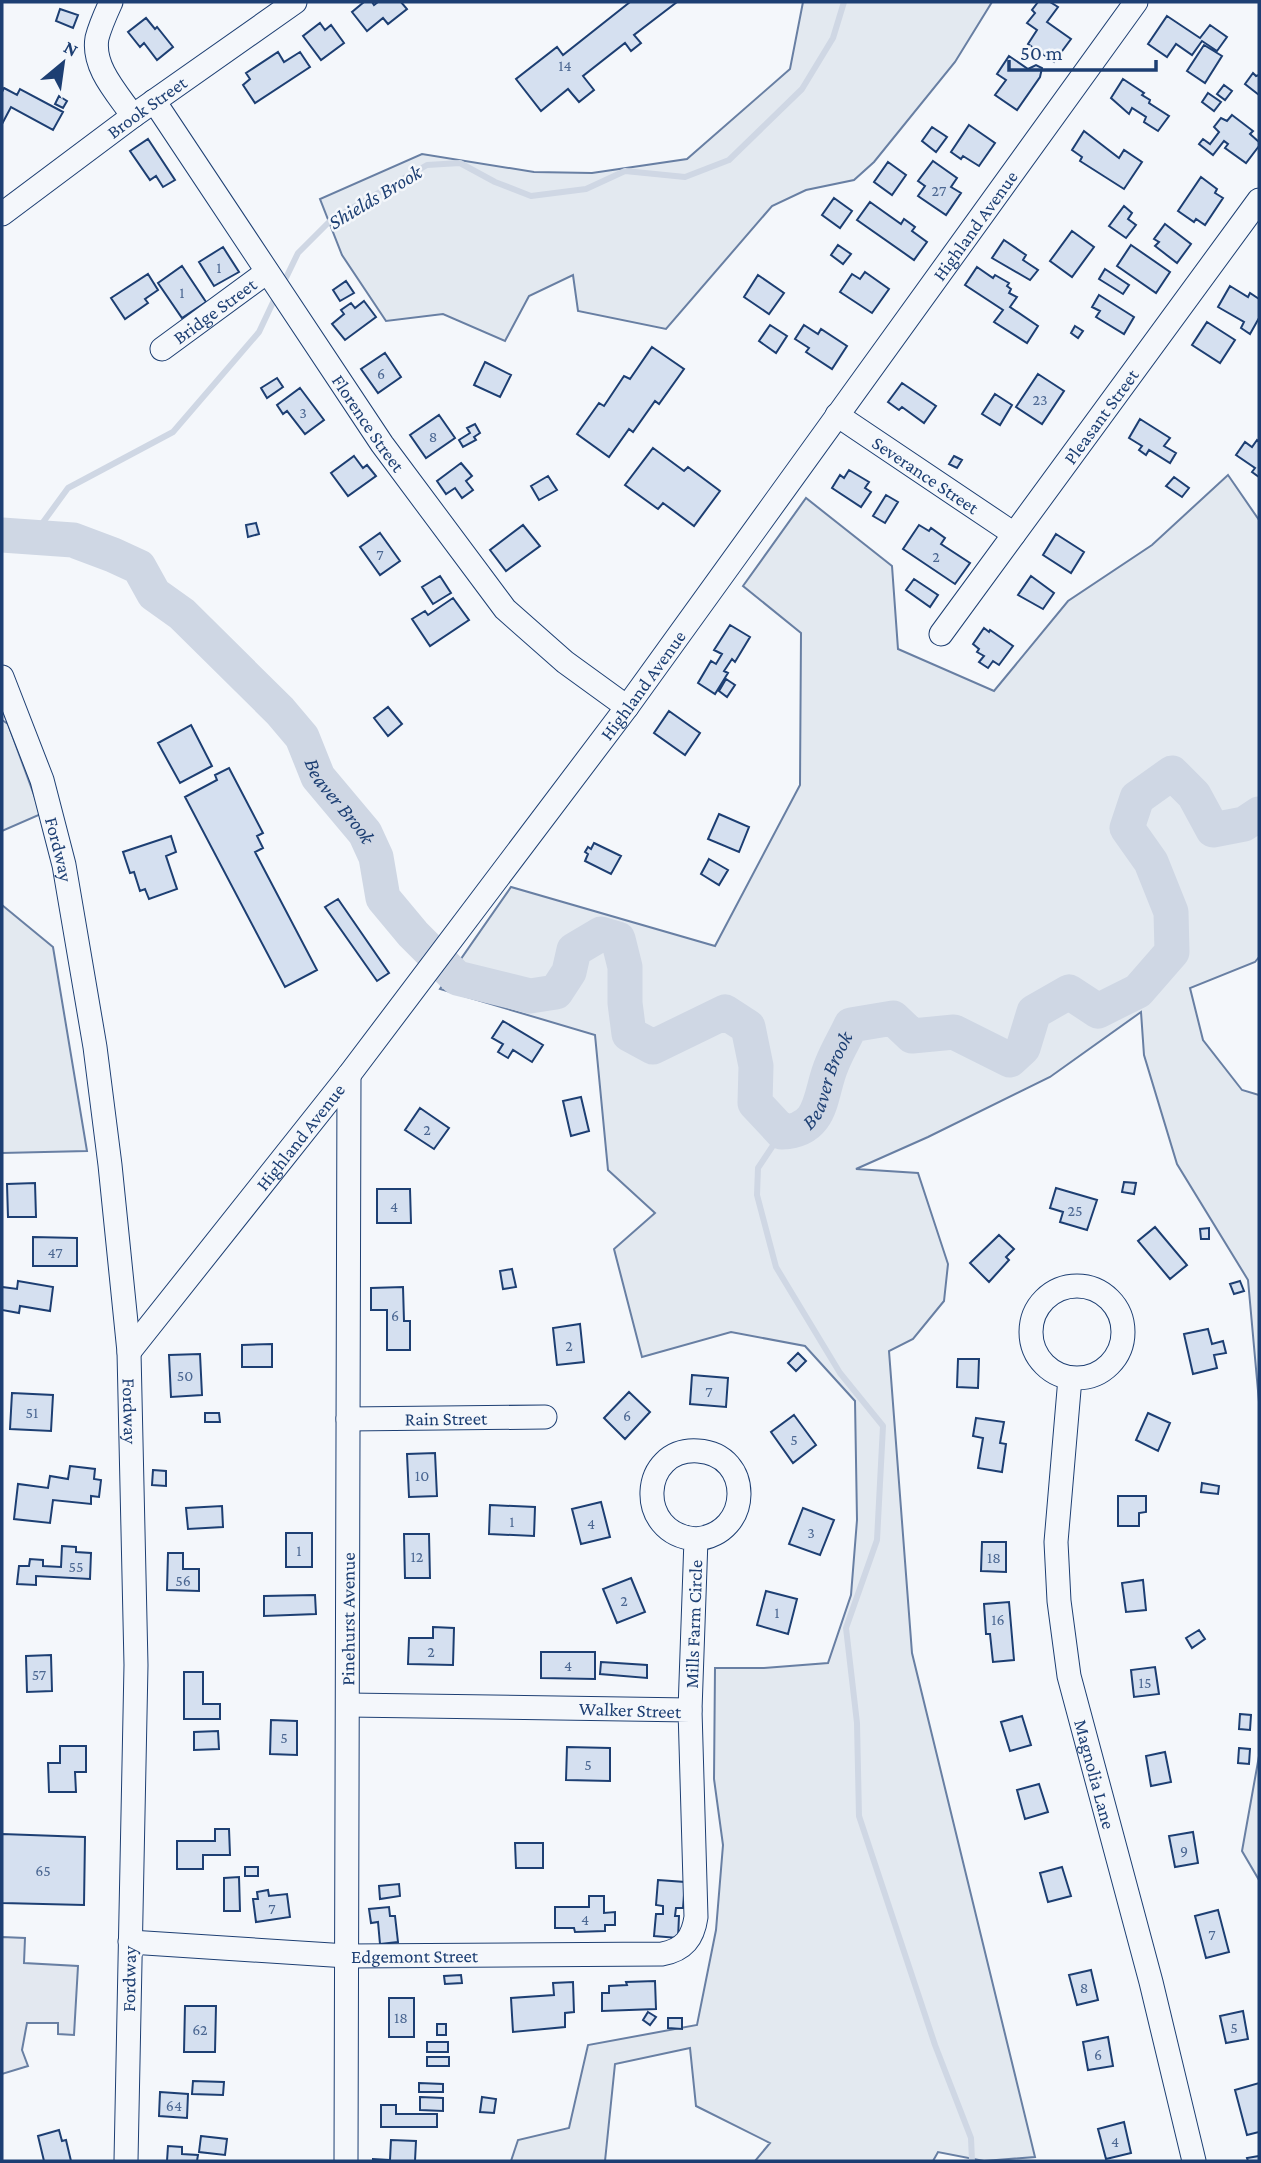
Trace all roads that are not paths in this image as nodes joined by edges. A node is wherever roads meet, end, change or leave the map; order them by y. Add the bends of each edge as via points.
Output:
1 (111, 2) edge
2 (295, 2) edge
3 (1136, 2) edge
4 (155, 101) junction
5 (132, 116) junction
6 (1259, 200) edge
7 (2, 214) edge
8 (270, 276) junction
9 (162, 349) dead end
10 (837, 415) junction
11 (1014, 534) junction
12 (941, 634) dead end
13 (2, 677) edge
14 (627, 707) junction
15 (349, 1074) junction
16 (129, 1352) junction
17 (1070, 1378) junction
18 (545, 1417) dead end
19 (348, 1419) junction
20 (696, 1539) dead end
21 (348, 1706) junction
22 (690, 1710) junction
23 (692, 1934) joint
24 (130, 1942) junction
25 (347, 1956) junction
26 (126, 2161) edge
27 (346, 2161) edge
28 (1194, 2161) edge

1 - 5 street via 97,37 99,62
2 - 4 street, Brook Street
3 - 10 street, Highland Avenue
4 - 5 street, Brook Street
4 - 8 street, Florence Street
5 - 7 street, Brook Street
6 - 11 street, Pleasant Street
8 - 9 street, Bridge Street
8 - 14 street, Florence Street via 382,444 505,610 565,663
10 - 11 street, Severance Street
10 - 14 street, Highland Avenue
11 - 12 street, Pleasant Street
13 - 16 street, Fordway via 42,780 64,864 106,1126
14 - 15 street, Highland Avenue
15 - 16 street, Highland Avenue
15 - 19 street, Pinehurst Avenue
16 - 24 street, Fordway via 136,1665
17 - 17 street via 1045,1365 1034,1349 1031,1330 1036,1312 1048,1297 1065,1288 1084,1287 1102,1294 1115,1307 1122,1325 1122,1344 1113,1361 1098,1373
17 - 28 street, Magnolia Lane via 1056,1542 1069,1676
18 - 19 street, Rain Street
19 - 21 street, Pinehurst Avenue
20 - 22 street, Mills Farm Circle
21 - 22 street, Walker Street
21 - 25 street, Pinehurst Avenue
22 - 23 street, Walker Street via 696,1917
23 - 25 street, Edgemont Street via 682,1947 662,1954
24 - 25 street, Edgemont Street
24 - 26 street, Fordway
25 - 27 street, Pinehurst Avenue

